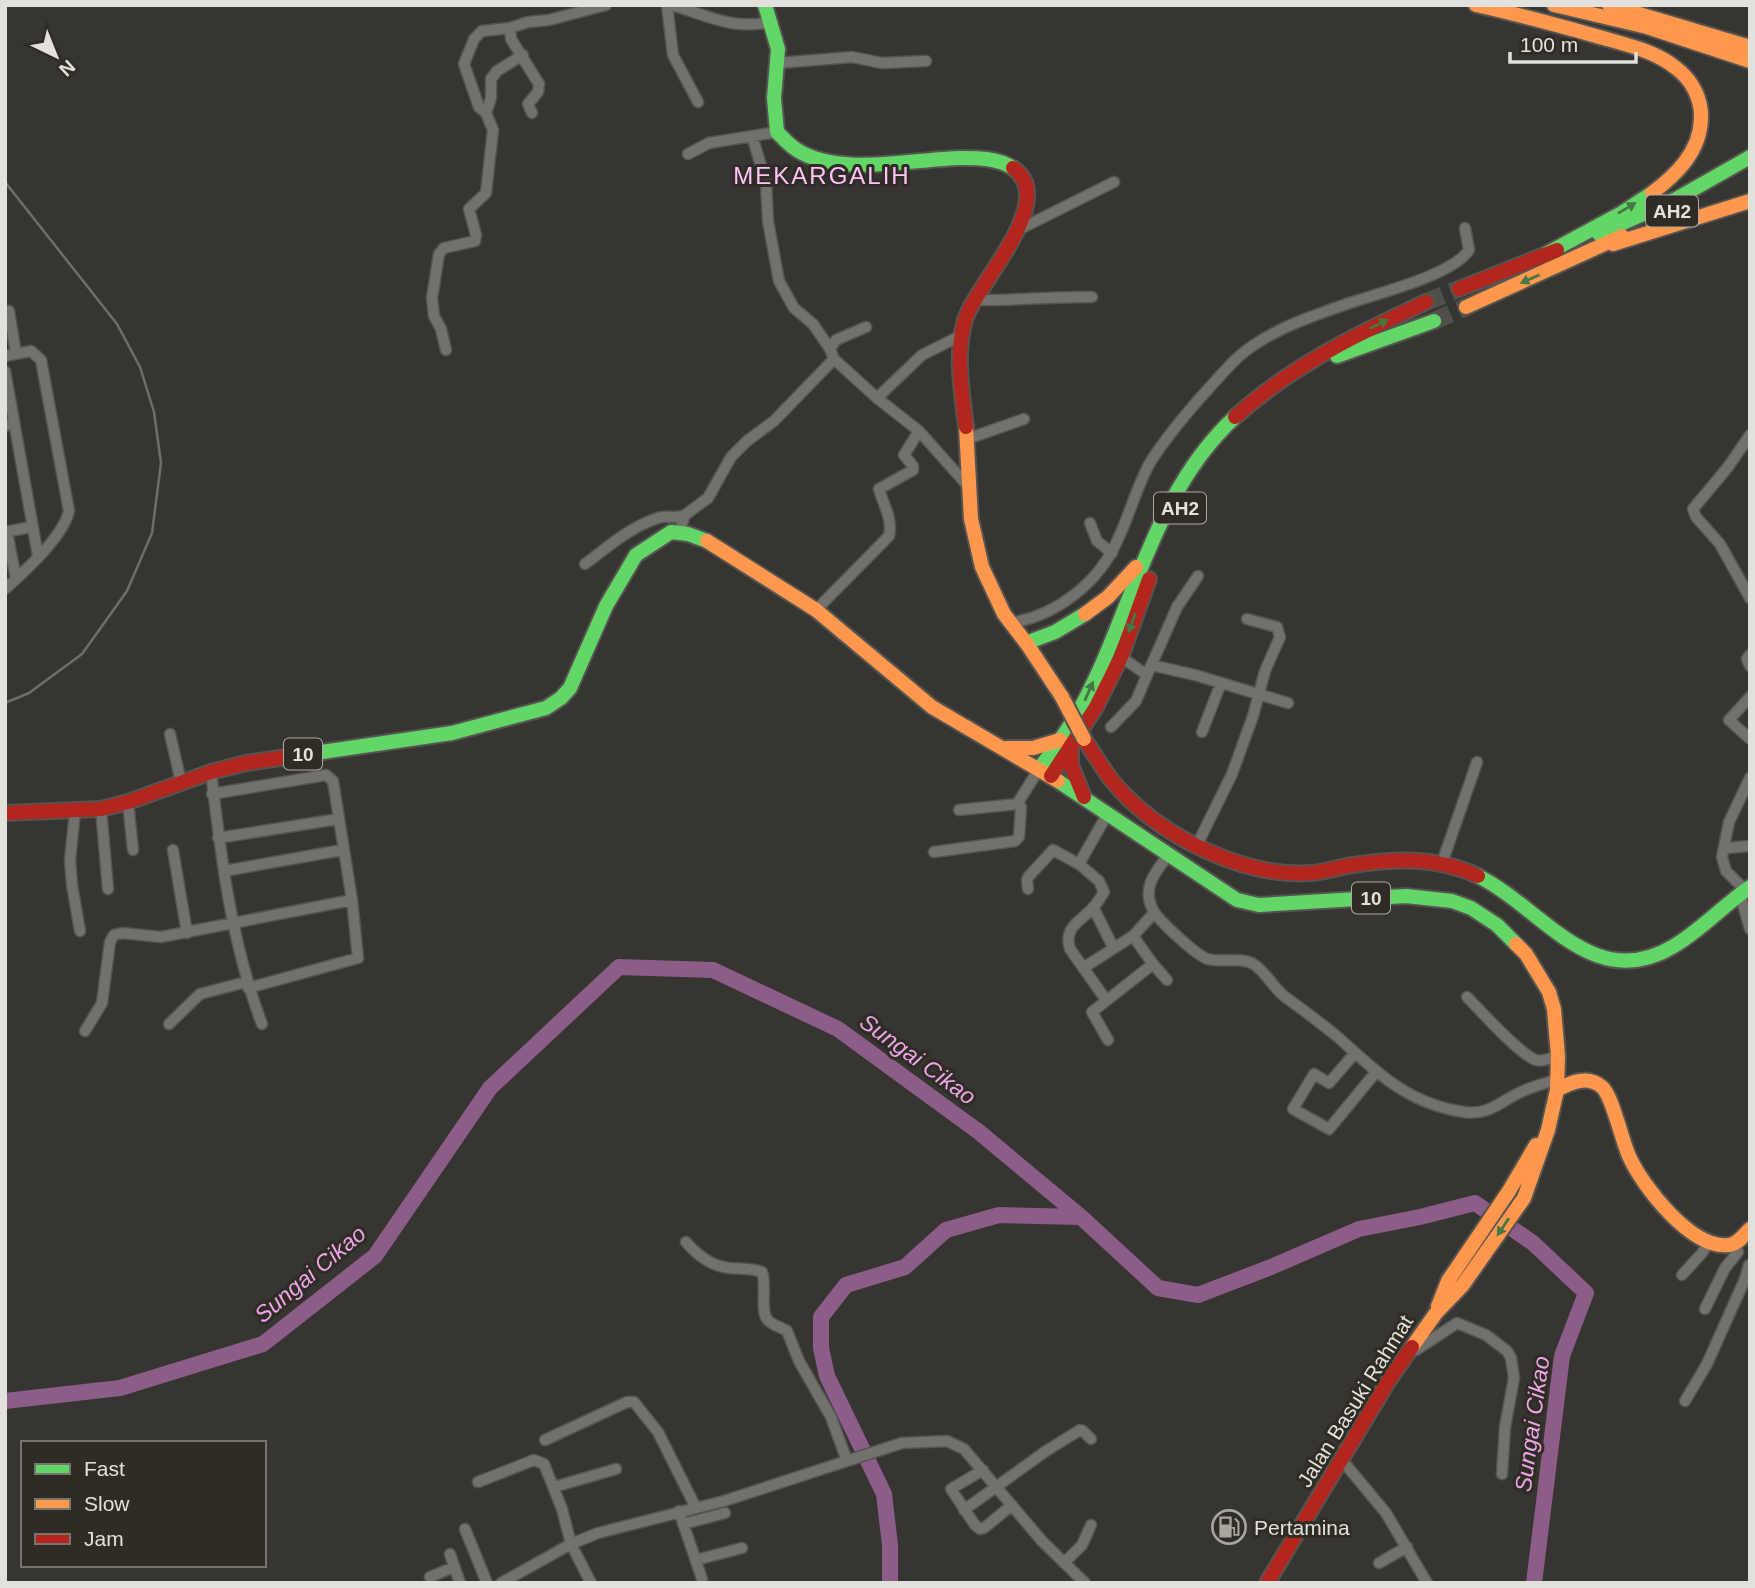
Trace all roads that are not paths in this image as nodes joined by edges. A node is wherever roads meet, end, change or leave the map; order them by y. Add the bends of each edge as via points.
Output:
1 (607, 5) edge
2 (669, 5) edge
3 (1476, 5) edge
4 (1554, 5) edge
5 (1609, 5) edge
6 (768, 12) edge
7 (510, 28) junction
8 (1750, 47) edge
9 (523, 55) junction
10 (926, 61) dead end
11 (1750, 61) edge
12 (778, 63) junction
13 (698, 102) dead end
14 (486, 113) junction
15 (532, 113) dead end
16 (777, 131) junction
17 (752, 136) junction
18 (688, 154) dead end
19 (1750, 156) edge
20 (1750, 167) edge
21 (1114, 182) dead end
22 (1750, 201) edge
23 (1465, 228) dead end
24 (1020, 229) junction
25 (1592, 250) junction
26 (1546, 254) junction
27 (1459, 289) tunnel mouth
28 (1092, 297) dead end
29 (974, 300) junction
30 (1426, 302) tunnel mouth
31 (1466, 307) tunnel mouth
32 (9, 311) dead end
33 (1434, 321) tunnel mouth
34 (866, 327) dead end
35 (962, 335) junction
36 (446, 350) dead end
37 (832, 354) junction
38 (10, 355) edge
39 (5, 371) edge
40 (877, 398) junction
41 (1024, 419) dead end
42 (919, 431) junction
43 (1750, 435) edge
44 (967, 439) junction
45 (969, 486) junction
46 (685, 515) junction
47 (1090, 523) dead end
48 (26, 528) dead end
49 (6, 532) edge
50 (679, 532) junction
51 (1148, 550) junction
52 (1112, 553) junction
53 (38, 556) junction
54 (585, 564) dead end
55 (1198, 576) dead end
56 (16, 579) junction
57 (5, 589) edge
58 (1750, 598) edge
59 (816, 610) junction
60 (1085, 614) junction
61 (1247, 619) dead end
62 (1010, 623) junction
63 (1026, 643) junction
64 (1108, 646) junction
65 (1750, 655) edge
66 (1121, 657) junction
67 (1750, 666) edge
68 (1149, 670) junction
69 (1221, 684) junction
70 (1258, 694) junction
71 (1750, 697) edge
72 (1288, 704) dead end
73 (1111, 727) dead end
74 (1202, 732) dead end
75 (170, 734) dead end
76 (1750, 739) edge
77 (1073, 741) junction
78 (1003, 747) junction
79 (1477, 762) dead end
80 (211, 772) junction
81 (1045, 772) junction
82 (1750, 778) edge
83 (181, 782) junction
84 (212, 794) junction
85 (1084, 797) junction
86 (128, 802) junction
87 (1017, 804) junction
88 (101, 809) junction
89 (959, 810) dead end
90 (75, 812) junction
91 (5, 813) edge
92 (1108, 813) junction
93 (338, 820) junction
94 (218, 838) junction
95 (1196, 846) junction
96 (1750, 846) edge
97 (1726, 848) junction
98 (132, 850) dead end
99 (173, 850) dead end
100 (342, 850) junction
101 (933, 852) dead end
102 (1169, 853) junction
103 (1441, 863) junction
104 (1079, 864) junction
105 (224, 872) junction
106 (1028, 889) dead end
107 (108, 890) dead end
108 (1745, 890) edge
109 (352, 900) junction
110 (1093, 907) junction
111 (1154, 913) junction
112 (232, 924) junction
113 (1750, 929) edge
114 (80, 931) dead end
115 (187, 933) junction
116 (1133, 936) junction
117 (1113, 947) junction
118 (1153, 964) junction
119 (1083, 968) junction
120 (1167, 981) dead end
121 (247, 985) junction
122 (1467, 997) dead end
123 (1106, 1000) junction
124 (169, 1024) dead end
125 (262, 1024) dead end
126 (85, 1031) dead end
127 (1108, 1040) dead end
128 (1354, 1053) junction
129 (1376, 1072) junction
130 (1557, 1073) junction
131 (1548, 1130) junction
132 (1750, 1229) edge
133 (1709, 1241) junction
134 (686, 1242) dead end
135 (1735, 1248) junction
136 (1749, 1265) edge
137 (1682, 1275) dead end
138 (1705, 1309) dead end
139 (1436, 1313) junction
140 (1406, 1356) junction
141 (1685, 1401) dead end
142 (1091, 1439) dead end
143 (545, 1440) dead end
144 (1341, 1459) junction
145 (852, 1460) junction
146 (616, 1469) dead end
147 (984, 1470) junction
148 (1502, 1474) dead end
149 (478, 1482) dead end
150 (996, 1486) junction
151 (554, 1488) junction
152 (1012, 1505) junction
153 (696, 1508) junction
154 (964, 1510) junction
155 (679, 1511) junction
156 (725, 1513) dead end
157 (683, 1524) junction
158 (1091, 1525) dead end
159 (465, 1529) dead end
160 (571, 1544) junction
161 (1407, 1547) junction
162 (742, 1548) dead end
163 (450, 1554) dead end
164 (696, 1560) junction
165 (1064, 1563) junction
166 (1379, 1563) dead end
167 (454, 1567) junction
168 (430, 1577) dead end
169 (702, 1579) dead end
170 (1273, 1581) edge
171 (460, 1583) edge
172 (487, 1583) edge
173 (501, 1583) edge
174 (591, 1583) edge
175 (1085, 1583) edge
176 (1427, 1583) edge

1 - 7 street
2 - 6 street via 734,25
2 - 13 street via 673,55
26 -> 3 main road via 1649,195 1684,164 1699,134 1701,105 1688,79 1659,58 1561,25
4 - 11 main road via 1647,27
5 - 8 main road
6 - 12 main road via 778,42
7 - 9 street via 511,39
7 - 14 street via 477,34 464,61 479,107
9 - 14 street via 491,79
9 - 15 street via 539,84 528,104
10 - 12 street via 882,63 852,57
12 - 16 main road
14 - 36 street via 493,138 488,187 469,209 475,238 439,254 432,299
16 - 17 street
16 - 24 main road via 800,152 844,163 976,158 1010,164 1027,195
17 - 18 street via 709,143
17 - 37 street via 766,182 779,281 794,308 816,327
19 - 26 main road via 1626,224
20 - 25 main road, AH2
21 - 24 street
22 - 25 main road, AH2
23 - 52 street via 1469,250 1462,258 1427,276 1304,321 1243,352 1153,460
24 - 29 main road
25 -> 31 main road, AH2
26 - 27 main road
28 - 29 street
29 - 35 main road
51 -> 30 main road via 1191,471 1245,407 1356,335
32 - 38 street
33 -> 66 main road, AH2 via 1305,372 1234,427 1199,474 1175,518
34 - 37 street via 836,340
35 - 40 street via 922,355
35 - 44 main road
37 - 40 street
37 - 46 street via 766,428 731,457 709,498
38 - 53 street via 31,351 41,359 69,511
39 - 53 street
40 - 42 street
41 - 44 street
42 - 45 street
42 - 59 street via 904,455 913,470 879,489 889,519 889,536
43 - 58 street via 1693,509 1720,544
44 - 45 main road
45 - 62 main road via 982,567
46 - 50 street
46 - 54 street via 655,519 618,538
47 - 52 street via 1097,541
48 - 49 street
49 - 56 street
50 - 59 main road, 10 via 709,542
50 - 80 main road, 10 via 662,537 636,555 616,586 570,688 547,708 452,733
51 - 60 main road via 1127,578
51 - 64 main road
52 - 62 street via 1062,605 1031,620
53 - 56 street
55 - 68 street via 1177,607
56 - 57 street
59 - 78 main road, 10 via 919,697
60 - 63 main road
60 - 64 main road via 1101,615 1110,622
61 - 70 street via 1277,627 1280,633
62 - 63 main road
63 - 77 main road, bridge via 1062,697
77 -> 64 main road, AH2
65 - 67 street
66 - 68 street
66 - 77 main road, AH2
68 - 69 street via 1195,675
68 - 73 street via 1136,701
69 - 70 street
69 - 74 street
70 - 72 street
70 - 95 street via 1232,774
71 - 76 street via 1729,720
75 - 83 street
77 - 78 main road via 1041,748
77 - 81 main road, AH2
77 - 85 main road via 1071,765
77 - 95 main road via 1123,794
78 - 81 main road, 10
79 - 103 street
80 - 83 main road, 10
80 - 84 street
81 - 85 main road, Jalan Basuki Rahmat / 10
81 - 87 street
82 - 97 street via 1729,822
83 - 86 main road, 10
84 - 93 street via 326,775 333,781
84 - 94 street
85 - 92 main road, Jalan Basuki Rahmat / 10
86 - 88 main road, 10
86 - 98 street
87 - 89 street
87 - 101 street via 1021,807 1015,841
88 - 90 main road, 10
88 - 107 street
90 - 91 main road, 10
90 - 114 street via 70,860
92 - 102 main road, Jalan Basuki Rahmat / 10
92 - 104 street
93 - 94 street
93 - 100 street
94 - 105 street
95 - 103 main road via 1238,866 1277,873 1311,873 1375,862
96 - 97 street
97 - 108 street via 1726,871
99 - 115 street
100 - 105 street
100 - 109 street
102 - 111 street via 1148,889
102 - 130 main road, Jalan Basuki Rahmat / 10 via 1218,889 1248,904 1406,896 1471,908 1497,925 1526,954 1549,992
103 - 108 main road via 1497,886 1589,956 1614,961 1639,961 1668,950
104 - 106 street via 1053,850 1029,876
104 - 110 street via 1103,887
105 - 112 street
108 - 113 street
109 - 112 street
109 - 121 street via 358,958
110 - 117 street
110 - 119 street via 1072,925 1068,936 1070,949
111 - 116 street
111 - 128 street via 1200,956 1254,964 1283,995
112 - 115 street
112 - 121 street
115 - 126 street via 114,935 102,1003
116 - 117 street
116 - 118 street
117 - 119 street
118 - 120 street
118 - 123 street
119 - 123 street
121 - 124 street via 197,996
121 - 125 street
122 - 130 street via 1517,1046
123 - 127 street via 1092,1012
128 - 129 street
128 - 129 street via 1329,1083 1313,1074 1293,1109 1329,1129
129 - 130 street via 1420,1101 1468,1113 1494,1108
130 - 131 main road, Jalan Basuki Rahmat / 10
130 - 133 main road via 1601,1085 1643,1182 1688,1229
131 - 139 main road, Jalan Basuki Rahmat / 10 via 1448,1281
131 -> 139 main road, Jalan Basuki Rahmat / 10 via 1524,1198 1462,1286
132 - 135 main road
133 - 135 main road
133 - 137 street
134 - 145 street via 710,1262 763,1273 765,1316 789,1335
135 - 136 street
135 - 138 street
136 - 141 street via 1707,1364
139 - 140 main road, Jalan Basuki Rahmat / 10
140 - 144 main road, Jalan Basuki Rahmat / 10
140 - 148 street via 1457,1323 1486,1335 1507,1351 1514,1378
142 - 150 street via 1080,1430
143 - 153 street via 634,1402 658,1432
144 - 161 street
144 - 170 main road, Jalan Basuki Rahmat / 10
145 - 147 street via 918,1441 947,1441 964,1448
145 - 153 street
146 - 151 street
147 - 150 street
147 - 154 street via 951,1489
149 - 151 street via 534,1460 544,1464
150 - 152 street
150 - 154 street
151 - 160 street
152 - 154 street via 980,1529
152 - 165 street
153 - 155 street
155 - 157 street
155 - 160 street
156 - 157 street
157 - 164 street
158 - 165 street via 1082,1545
159 - 172 street
160 - 173 street
160 - 174 street
161 - 166 street
161 - 176 street
162 - 164 street
163 - 167 street
164 - 169 street
165 - 175 street
167 - 168 street
167 - 171 street

